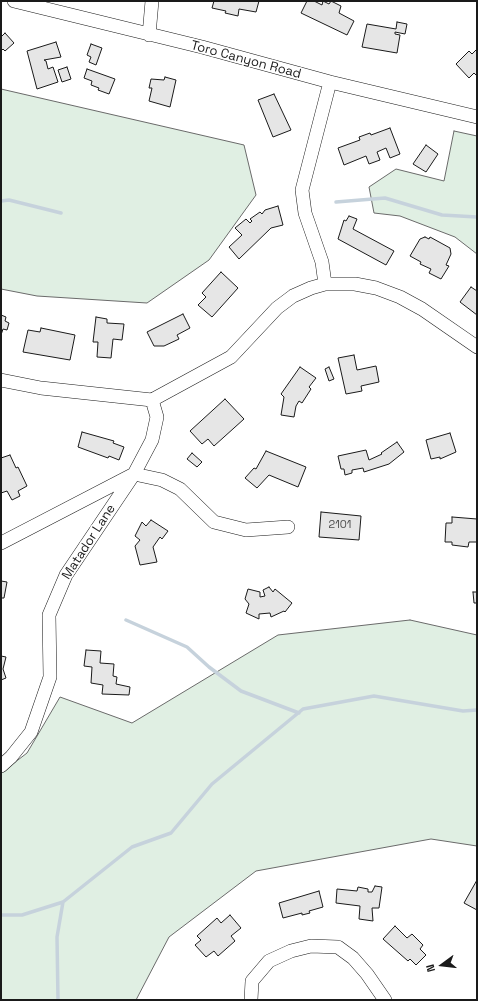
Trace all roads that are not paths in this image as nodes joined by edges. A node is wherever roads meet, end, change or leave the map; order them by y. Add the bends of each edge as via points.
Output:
1 (14, 1) edge
2 (152, 1) edge
3 (149, 35) junction
4 (330, 82) junction
5 (477, 117) edge
6 (326, 284) junction
7 (477, 347) edge
8 (1, 380) edge
9 (152, 400) junction
10 (134, 474) junction
11 (288, 527) dead end
12 (1, 542) edge
13 (1, 766) edge
14 (251, 1000) edge
15 (385, 1000) edge

1 - 3 street, Toro Canyon Road
2 - 3 street
3 - 4 street, Toro Canyon Road
4 - 5 street, Toro Canyon Road
4 - 6 street via 302,190 305,213 322,262
6 - 7 street via 355,284 400,297
6 - 9 street via 293,296 277,308 231,357
8 - 9 street via 41,388
9 - 10 street, Matador Lane via 157,417 152,440
10 - 11 street via 162,480 180,489 214,522 246,530
10 - 12 street, Matador Lane
10 - 13 street, Matador Lane via 66,575 49,615 50,676 31,732
14 - 15 street via 252,981 270,961 291,951 311,946 338,947 358,963

